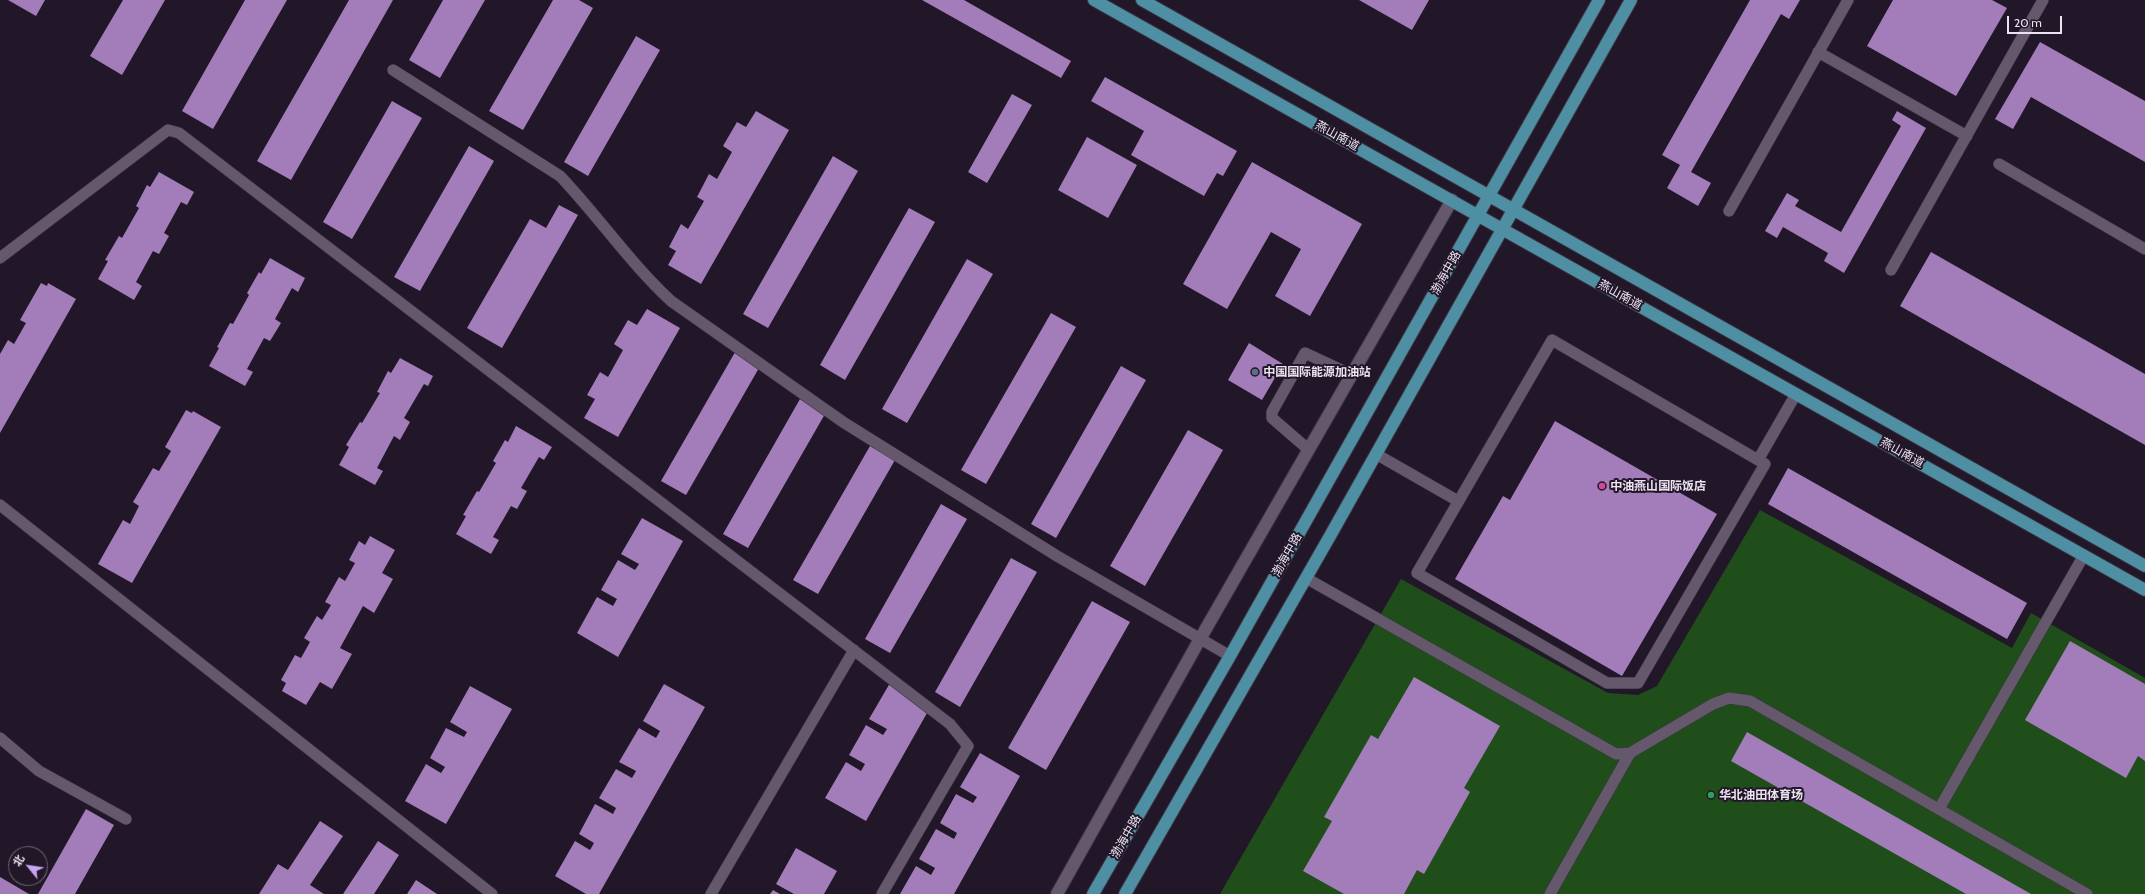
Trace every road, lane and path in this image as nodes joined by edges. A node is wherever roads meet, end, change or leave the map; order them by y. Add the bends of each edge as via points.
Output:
1 (1094, 0) edge
2 (1142, 0) edge
3 (1599, 0) edge
4 (1631, 0) edge
5 (1848, 0) edge
6 (2043, 0) edge
7 (1818, 52) junction
8 (393, 70) dead end
9 (1967, 136) junction
10 (2000, 164) dead end
11 (1489, 196) junction
12 (1452, 200) junction
13 (1513, 209) junction
14 (1729, 211) dead end
15 (1479, 215) junction
16 (1502, 229) junction
17 (2145, 249) edge
18 (0, 258) edge
19 (1892, 270) dead end
20 (1352, 375) junction
21 (1796, 394) junction
22 (1309, 450) junction
23 (1376, 454) junction
24 (1758, 460) junction
25 (1458, 501) junction
26 (0, 505) edge
27 (2084, 555) junction
28 (2145, 566) edge
29 (1306, 578) junction
30 (2145, 590) edge
31 (1200, 639) junction
32 (854, 650) junction
33 (1230, 656) junction
34 (0, 738) edge
35 (1630, 753) junction
36 (1939, 809) junction
37 (126, 819) dead end
38 (492, 894) edge
39 (711, 894) edge
40 (882, 894) edge
41 (1057, 894) edge
42 (1093, 894) edge
43 (1125, 894) edge
44 (1550, 894) edge
45 (2087, 894) edge

1 - 12 main road, 燕山南道
2 - 11 main road, 燕山南道
3 - 11 main road, 渤海中路
4 - 13 main road
5 - 7 lane
6 - 9 lane
7 - 9 lane
7 - 14 lane
8 - 31 lane via 560,176 647,279 690,314 843,422 1057,556
9 - 19 lane
10 - 17 lane
11 - 13 main road, 燕山南道
11 - 15 main road, 渤海中路
12 - 15 main road, 燕山南道
12 - 20 street
13 - 16 main road
13 - 28 main road, 燕山南道
15 - 16 main road, 燕山南道
15 - 33 main road, 渤海中路
16 - 21 main road, 燕山南道
16 - 23 main road
18 - 32 lane via 168,130 179,133
20 - 22 street
20 - 22 lane via 1305,353 1272,412 1272,418
21 - 24 lane
21 - 27 main road, 燕山南道
22 - 31 street
23 - 25 lane
23 - 29 main road
24 - 25 lane via 1552,340
24 - 25 lane via 1765,464 1638,684 1607,683 1417,573
26 - 38 lane
27 - 30 main road, 燕山南道
27 - 36 lane
29 - 35 lane via 1616,754
29 - 43 main road
31 - 33 lane
31 - 41 street
32 - 39 lane
32 - 40 lane via 950,724 968,746
33 - 42 main road, 渤海中路
34 - 37 lane via 39,771
35 - 36 lane via 1713,704 1729,698 1750,701
35 - 44 lane
36 - 45 lane

